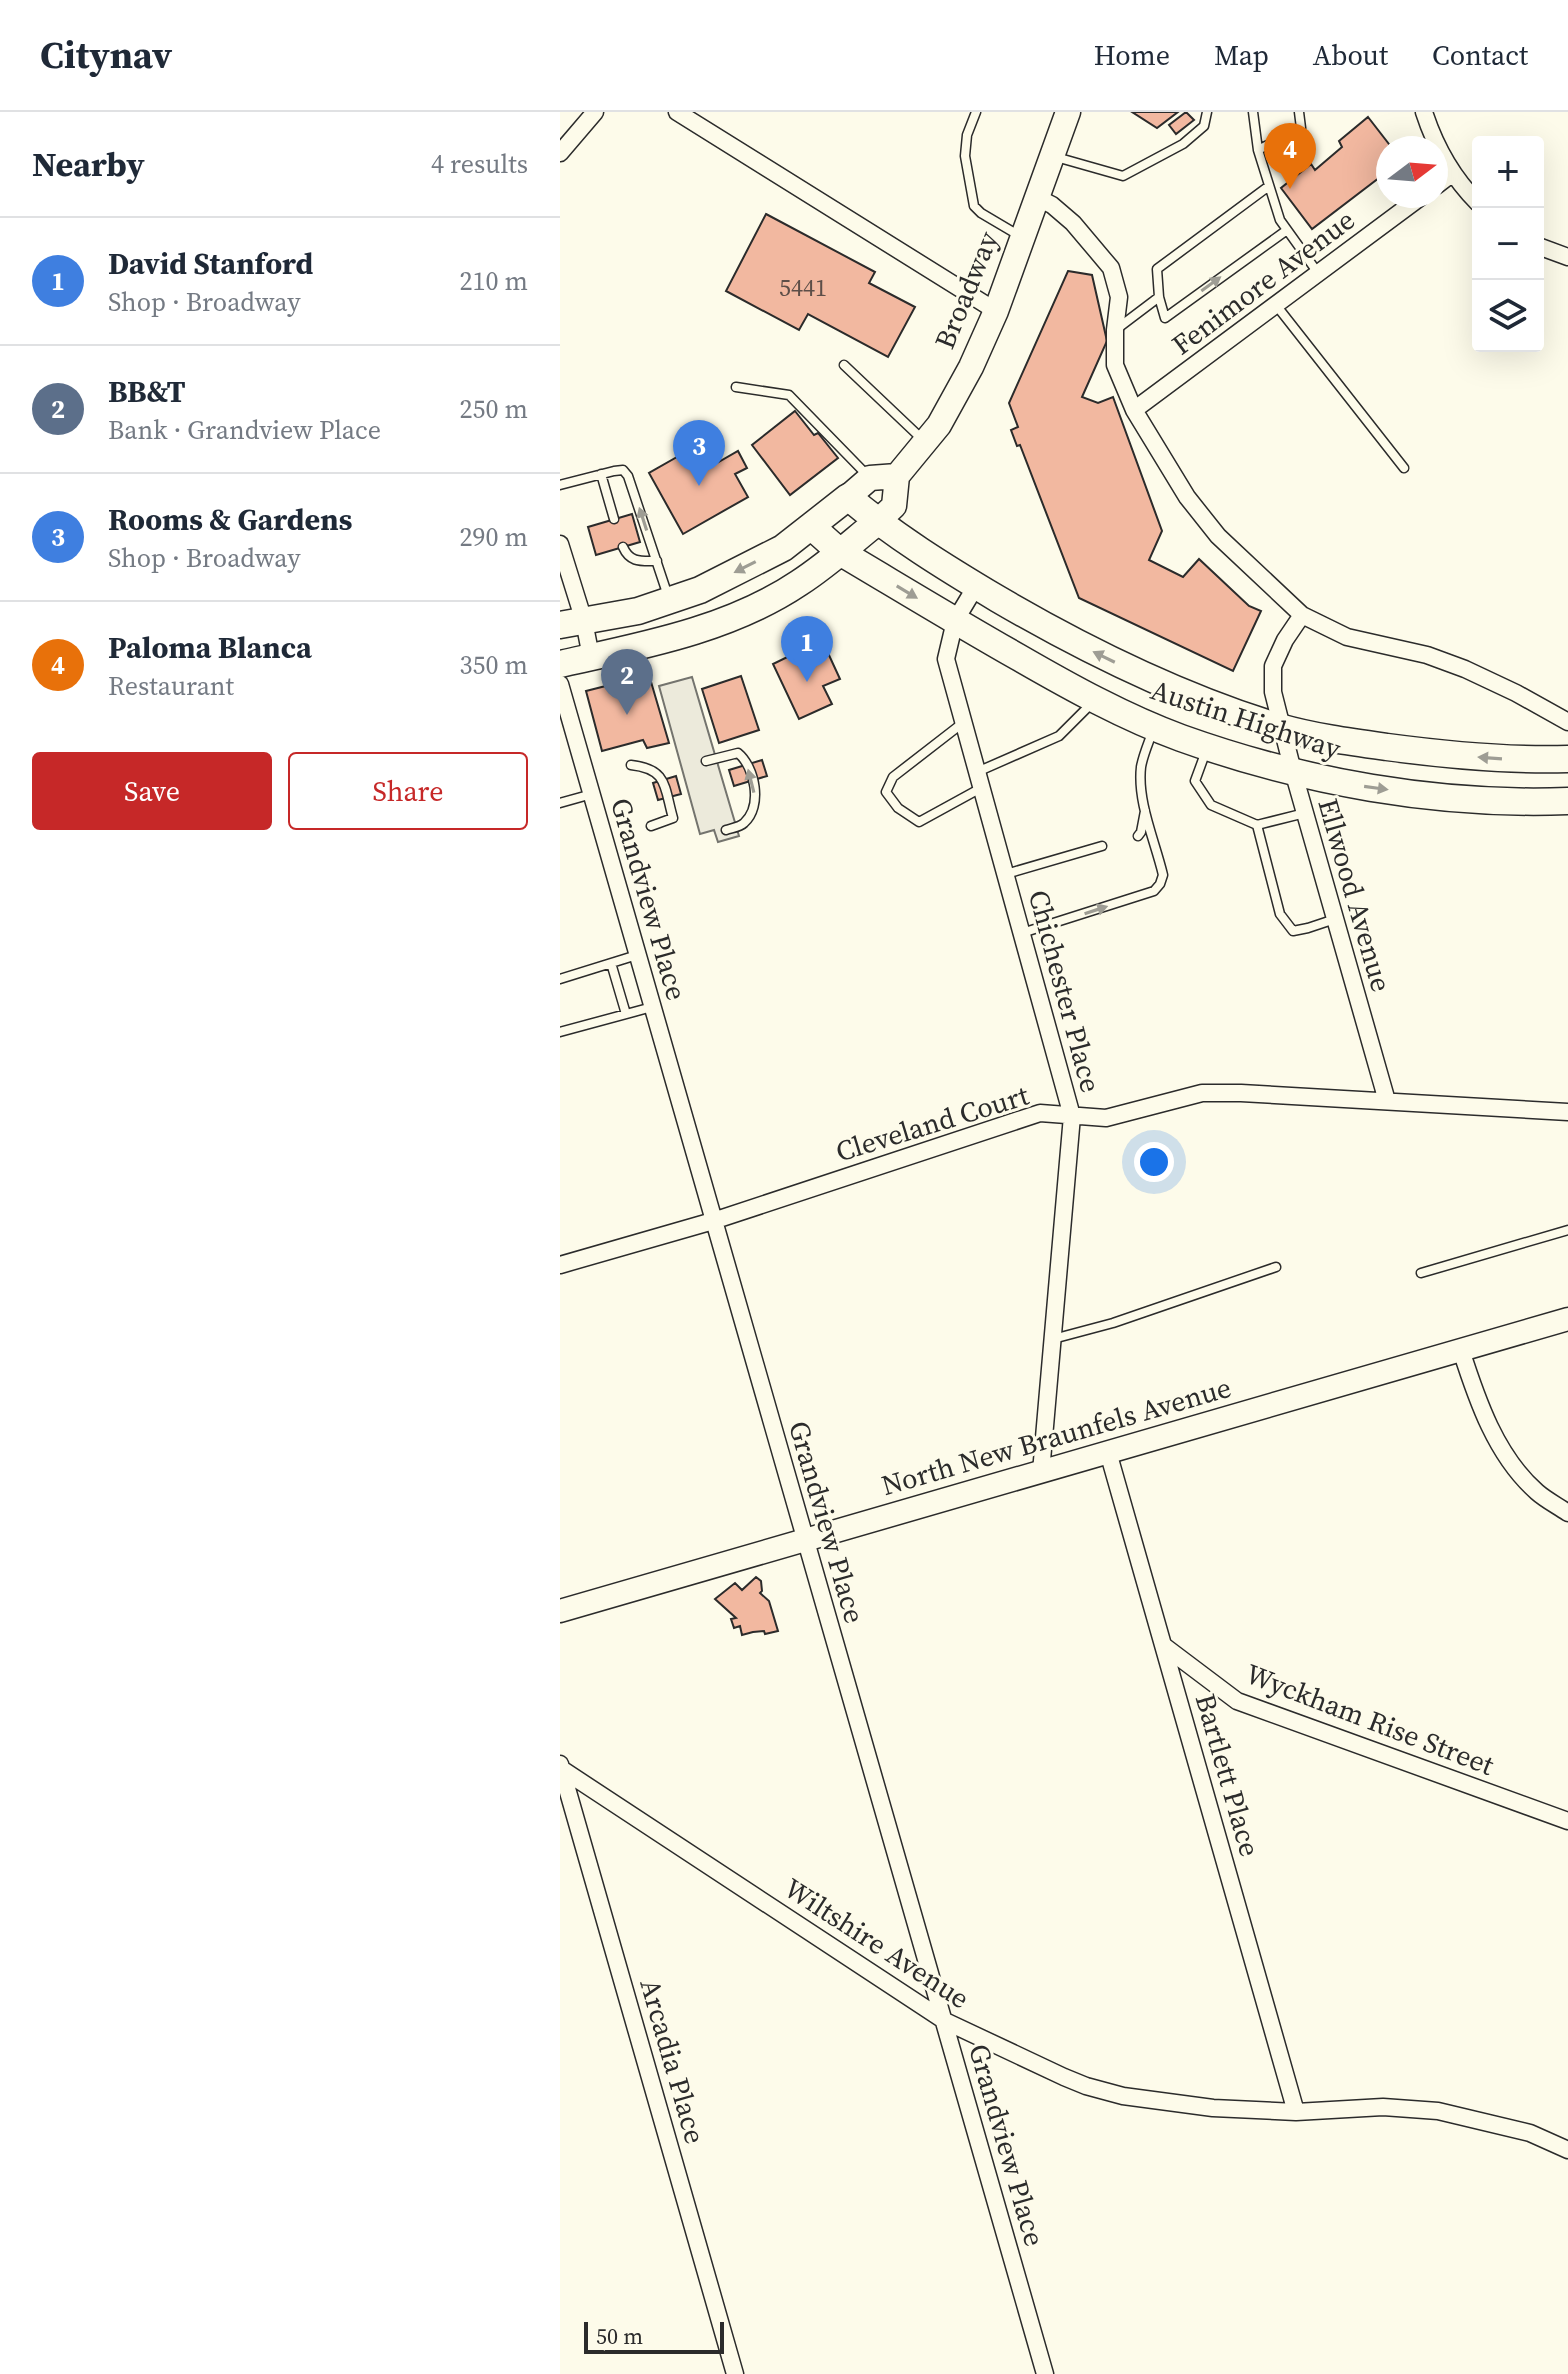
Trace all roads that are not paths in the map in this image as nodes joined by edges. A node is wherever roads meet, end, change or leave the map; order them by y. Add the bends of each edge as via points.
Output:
1 (595, 112) edge
2 (677, 112) edge
3 (976, 112) edge
4 (1068, 112) edge
5 (1207, 112) edge
6 (1253, 112) edge
7 (1299, 112) edge
8 (1424, 112) edge
9 (1258, 150) junction
10 (560, 153) edge
11 (1052, 155) junction
12 (1453, 173) junction
13 (1448, 177) edge
14 (1269, 186) junction
15 (1472, 196) edge
16 (1036, 197) junction
17 (1406, 208) edge
18 (1287, 230) junction
19 (1022, 237) junction
20 (1544, 248) edge
21 (1568, 257) edge
22 (1318, 274) junction
23 (1159, 297) junction
24 (1276, 305) junction
25 (996, 311) junction
26 (1115, 330) junction
27 (844, 365) dead end
28 (736, 387) dead end
29 (1134, 410) junction
30 (926, 442) junction
31 (1404, 468) dead end
32 (601, 474) junction
33 (897, 476) junction
34 (870, 478) junction
35 (560, 485) edge
36 (848, 497) junction
37 (614, 519) dead end
38 (877, 522) junction
39 (812, 527) junction
40 (560, 544) edge
41 (623, 547) dead end
42 (840, 552) junction
43 (657, 561) junction
44 (976, 586) junction
45 (670, 600) junction
46 (1302, 615) junction
47 (955, 621) junction
48 (572, 623) edge
49 (591, 657) junction
50 (560, 664) edge
51 (560, 684) edge
52 (1096, 699) junction
53 (964, 722) junction
54 (1568, 722) edge
55 (1154, 726) junction
56 (1280, 727) junction
57 (1208, 746) junction
58 (1568, 759) edge
59 (706, 761) dead end
60 (631, 765) dead end
61 (1293, 771) junction
62 (979, 780) junction
63 (593, 794) junction
64 (1568, 801) edge
65 (560, 803) edge
66 (1146, 809) junction
67 (1305, 813) junction
68 (1257, 825) junction
69 (651, 826) dead end
70 (726, 830) dead end
71 (1138, 836) dead end
72 (1102, 846) dead end
73 (1005, 874) junction
74 (1335, 919) junction
75 (1022, 934) junction
76 (637, 955) junction
77 (611, 963) junction
78 (560, 979) edge
79 (652, 1007) junction
80 (626, 1014) junction
81 (560, 1032) edge
82 (1387, 1101) junction
83 (1568, 1112) edge
84 (1072, 1116) junction
85 (713, 1221) junction
86 (1568, 1230) edge
87 (560, 1265) edge
88 (1276, 1267) dead end
89 (1421, 1273) dead end
90 (1568, 1319) edge
91 (1052, 1340) junction
92 (1461, 1350) junction
93 (1108, 1452) junction
94 (1041, 1472) junction
95 (1568, 1513) edge
96 (805, 1540) junction
97 (560, 1611) edge
98 (1164, 1646) junction
99 (561, 1767) edge
100 (1568, 1821) edge
101 (945, 2021) junction
102 (1296, 2112) junction
103 (1568, 2150) edge
104 (735, 2374) edge
105 (1045, 2374) edge

1 - 10 street
2 - 25 street
3 - 19 lane via 965,156 974,206
4 - 11 main road, Broadway
5 - 11 lane via 1204,126 1183,144 1123,176
6 - 9 lane
7 - 9 lane via 1301,128
8 - 12 street
9 - 14 lane
11 - 16 main road, Broadway
12 - 13 street
12 - 15 street
14 - 18 lane
14 - 23 lane via 1157,269
16 - 19 main road, Broadway
16 - 26 street via 1073,223 1111,268 1119,297
17 - 22 street, Fenimore Avenue
18 - 22 lane
23 -> 18 lane via 1165,318
19 - 25 main road, Broadway
20 - 21 street
22 - 24 street, Fenimore Avenue
23 - 26 lane
24 - 29 street, Fenimore Avenue
24 - 31 lane
25 - 30 main road, Broadway via 971,367
26 - 29 street via 1115,365
27 - 30 lane
28 - 34 lane via 789,395
29 - 46 street via 1187,497 1218,536
30 - 33 main road, Broadway
32 - 35 lane
32 - 37 lane
43 -> 32 lane via 628,476 623,470
33 - 34 main road
33 - 38 main road, Broadway via 894,506
34 - 36 main road
36 - 38 main road, Austin Highway
36 - 39 main road
38 - 42 main road, Broadway
38 - 44 main road, Austin Highway
39 - 42 main road, Austin Highway
39 -> 45 main road via 783,548
40 - 48 street
41 - 43 lane via 632,560
42 -> 47 main road, Austin Highway
42 - 49 main road, Broadway via 797,584 716,623
43 - 45 lane
44 - 47 street, Chichester Place
56 -> 44 main road, Austin Highway via 1123,666
45 - 48 main road
46 - 54 street via 1347,637 1465,669
46 - 56 street, Ellwood Avenue via 1273,666
47 - 52 main road, Austin Highway
47 - 53 street, Chichester Place via 946,659
48 - 49 street
49 - 50 main road, Broadway
51 - 63 street, Grandview Place
52 - 55 main road, Austin Highway
52 - 62 lane via 1059,736
53 - 62 street, Chichester Place
53 - 62 lane via 893,777 886,792 919,822
55 - 57 main road, Austin Highway
55 - 66 lane via 1142,764
58 -> 56 main road, Austin Highway via 1446,755
56 - 61 street, Ellwood Avenue
57 - 61 main road, Austin Highway
57 - 68 lane via 1195,781 1211,805
70 -> 59 lane via 743,824 754,810 755,788 738,753
60 - 69 lane via 660,775 673,818
61 -> 64 main road, Austin Highway via 1442,797
61 - 67 street, Ellwood Avenue
62 - 73 street, Chichester Place
63 - 65 lane
63 - 76 street, Grandview Place
66 - 71 lane
75 -> 66 lane via 1154,891 1163,875
67 - 68 lane
67 - 74 street, Ellwood Avenue
68 - 74 lane via 1280,914 1293,931
72 - 73 lane
73 - 75 street, Chichester Place
74 - 82 street, Ellwood Avenue
75 - 84 street, Chichester Place
76 - 77 lane
76 - 79 street, Grandview Place
77 - 78 lane
77 - 80 lane
79 - 80 lane
79 - 85 street, Grandview Place
80 - 81 lane
82 - 83 street, Cleveland Court
82 - 84 street, Cleveland Court via 1202,1093 1106,1118
84 - 85 street, Cleveland Court via 1040,1113
84 - 91 street, Chichester Place
85 - 87 street, Cleveland Court
85 - 96 street, Grandview Place
86 - 89 lane
88 - 91 lane
90 - 92 street, North New Braunfels Avenue
91 - 94 street, Chichester Place
92 - 93 street, North New Braunfels Avenue
92 - 95 street via 1475,1395 1512,1466
93 - 94 street, North New Braunfels Avenue
93 - 98 street, Bartlett Place
94 - 96 street, North New Braunfels Avenue
96 - 97 street, North New Braunfels Avenue
96 - 101 street, Grandview Place
98 - 100 street, Wyckham Rise Street via 1237,1701
98 - 102 street, Bartlett Place
99 - 101 street, Wiltshire Avenue
99 - 104 street, Arcadia Place
101 - 102 street, Wiltshire Avenue via 1064,2077 1123,2096
101 - 105 street, Grandview Place
102 - 103 street, Wiltshire Avenue via 1383,2107 1438,2111 1530,2133

